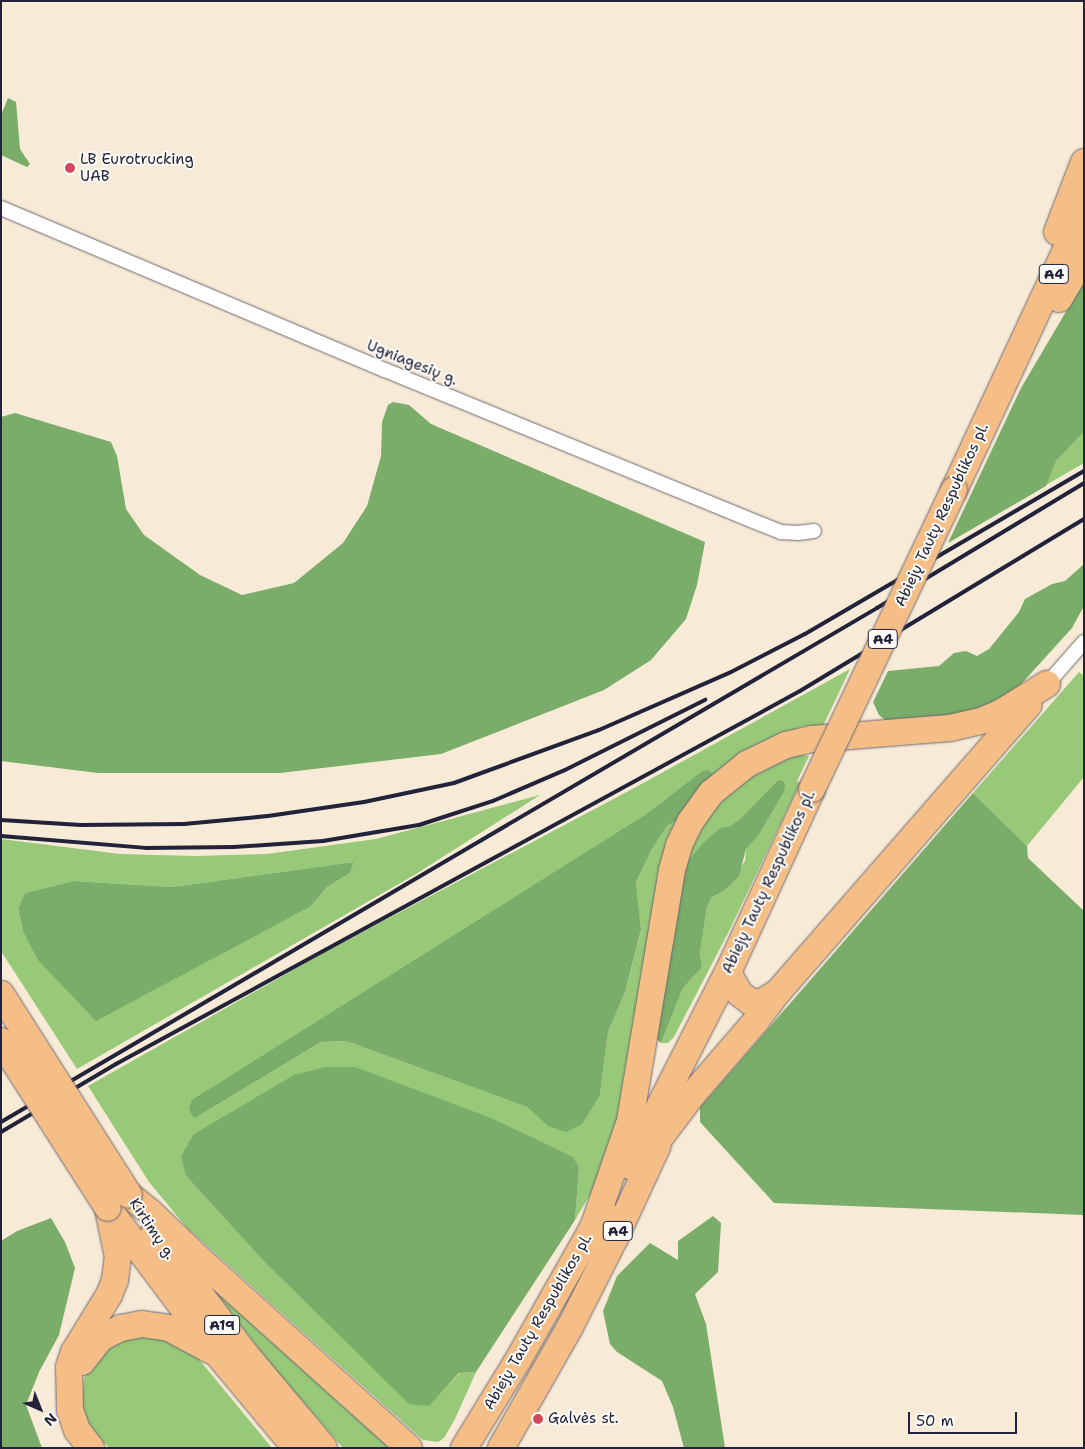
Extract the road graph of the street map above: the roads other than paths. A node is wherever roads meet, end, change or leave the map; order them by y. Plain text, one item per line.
1 (1084, 162) edge
2 (1, 208) edge
3 (1084, 211) edge
4 (1084, 257) edge
5 (1024, 338) junction
6 (1008, 374) junction
7 (814, 531) dead end
8 (1084, 642) edge
9 (1047, 684) junction
10 (950, 728) junction
11 (974, 766) junction
12 (728, 972) junction
13 (778, 992) junction
14 (1, 994) edge
15 (1, 1040) edge
16 (682, 1063) junction
17 (663, 1134) junction
18 (119, 1202) junction
19 (594, 1225) junction
20 (219, 1356) junction
21 (69, 1384) junction
22 (91, 1448) edge
23 (296, 1448) edge
24 (324, 1448) edge
25 (408, 1448) edge
26 (464, 1448) edge
27 (501, 1448) edge

1 - 5 highway
2 - 7 street, Ugniagesių g.
3 - 5 highway, Abiejų Tautų Respublikos pl. / A4
4 - 6 highway
5 - 6 highway, Abiejų Tautų Respublikos pl. / A4
6 - 12 highway, Abiejų Tautų Respublikos pl. / A4, bridge
8 - 9 street
9 - 10 highway
9 - 11 highway
10 - 11 highway
10 - 19 highway
11 - 13 highway
12 - 13 highway
12 - 16 highway, Abiejų Tautų Respublikos pl. / A4
13 - 17 highway
14 - 18 highway, Kirtimų g. / A19, bridge
15 - 18 highway, Kirtimų g. / A19, bridge
16 - 17 highway, Abiejų Tautų Respublikos pl. / A4
16 - 19 highway, Abiejų Tautų Respublikos pl. / A4
17 - 27 highway, Abiejų Tautų Respublikos pl. / A4
18 - 20 highway, Kirtimų g. / A19
18 - 21 highway
18 - 24 highway, Kirtimų g. / A19
18 - 25 highway
19 - 26 highway, Abiejų Tautų Respublikos pl. / A4
20 - 21 highway
20 - 23 highway, Kirtimų g. / A19
21 - 22 highway

